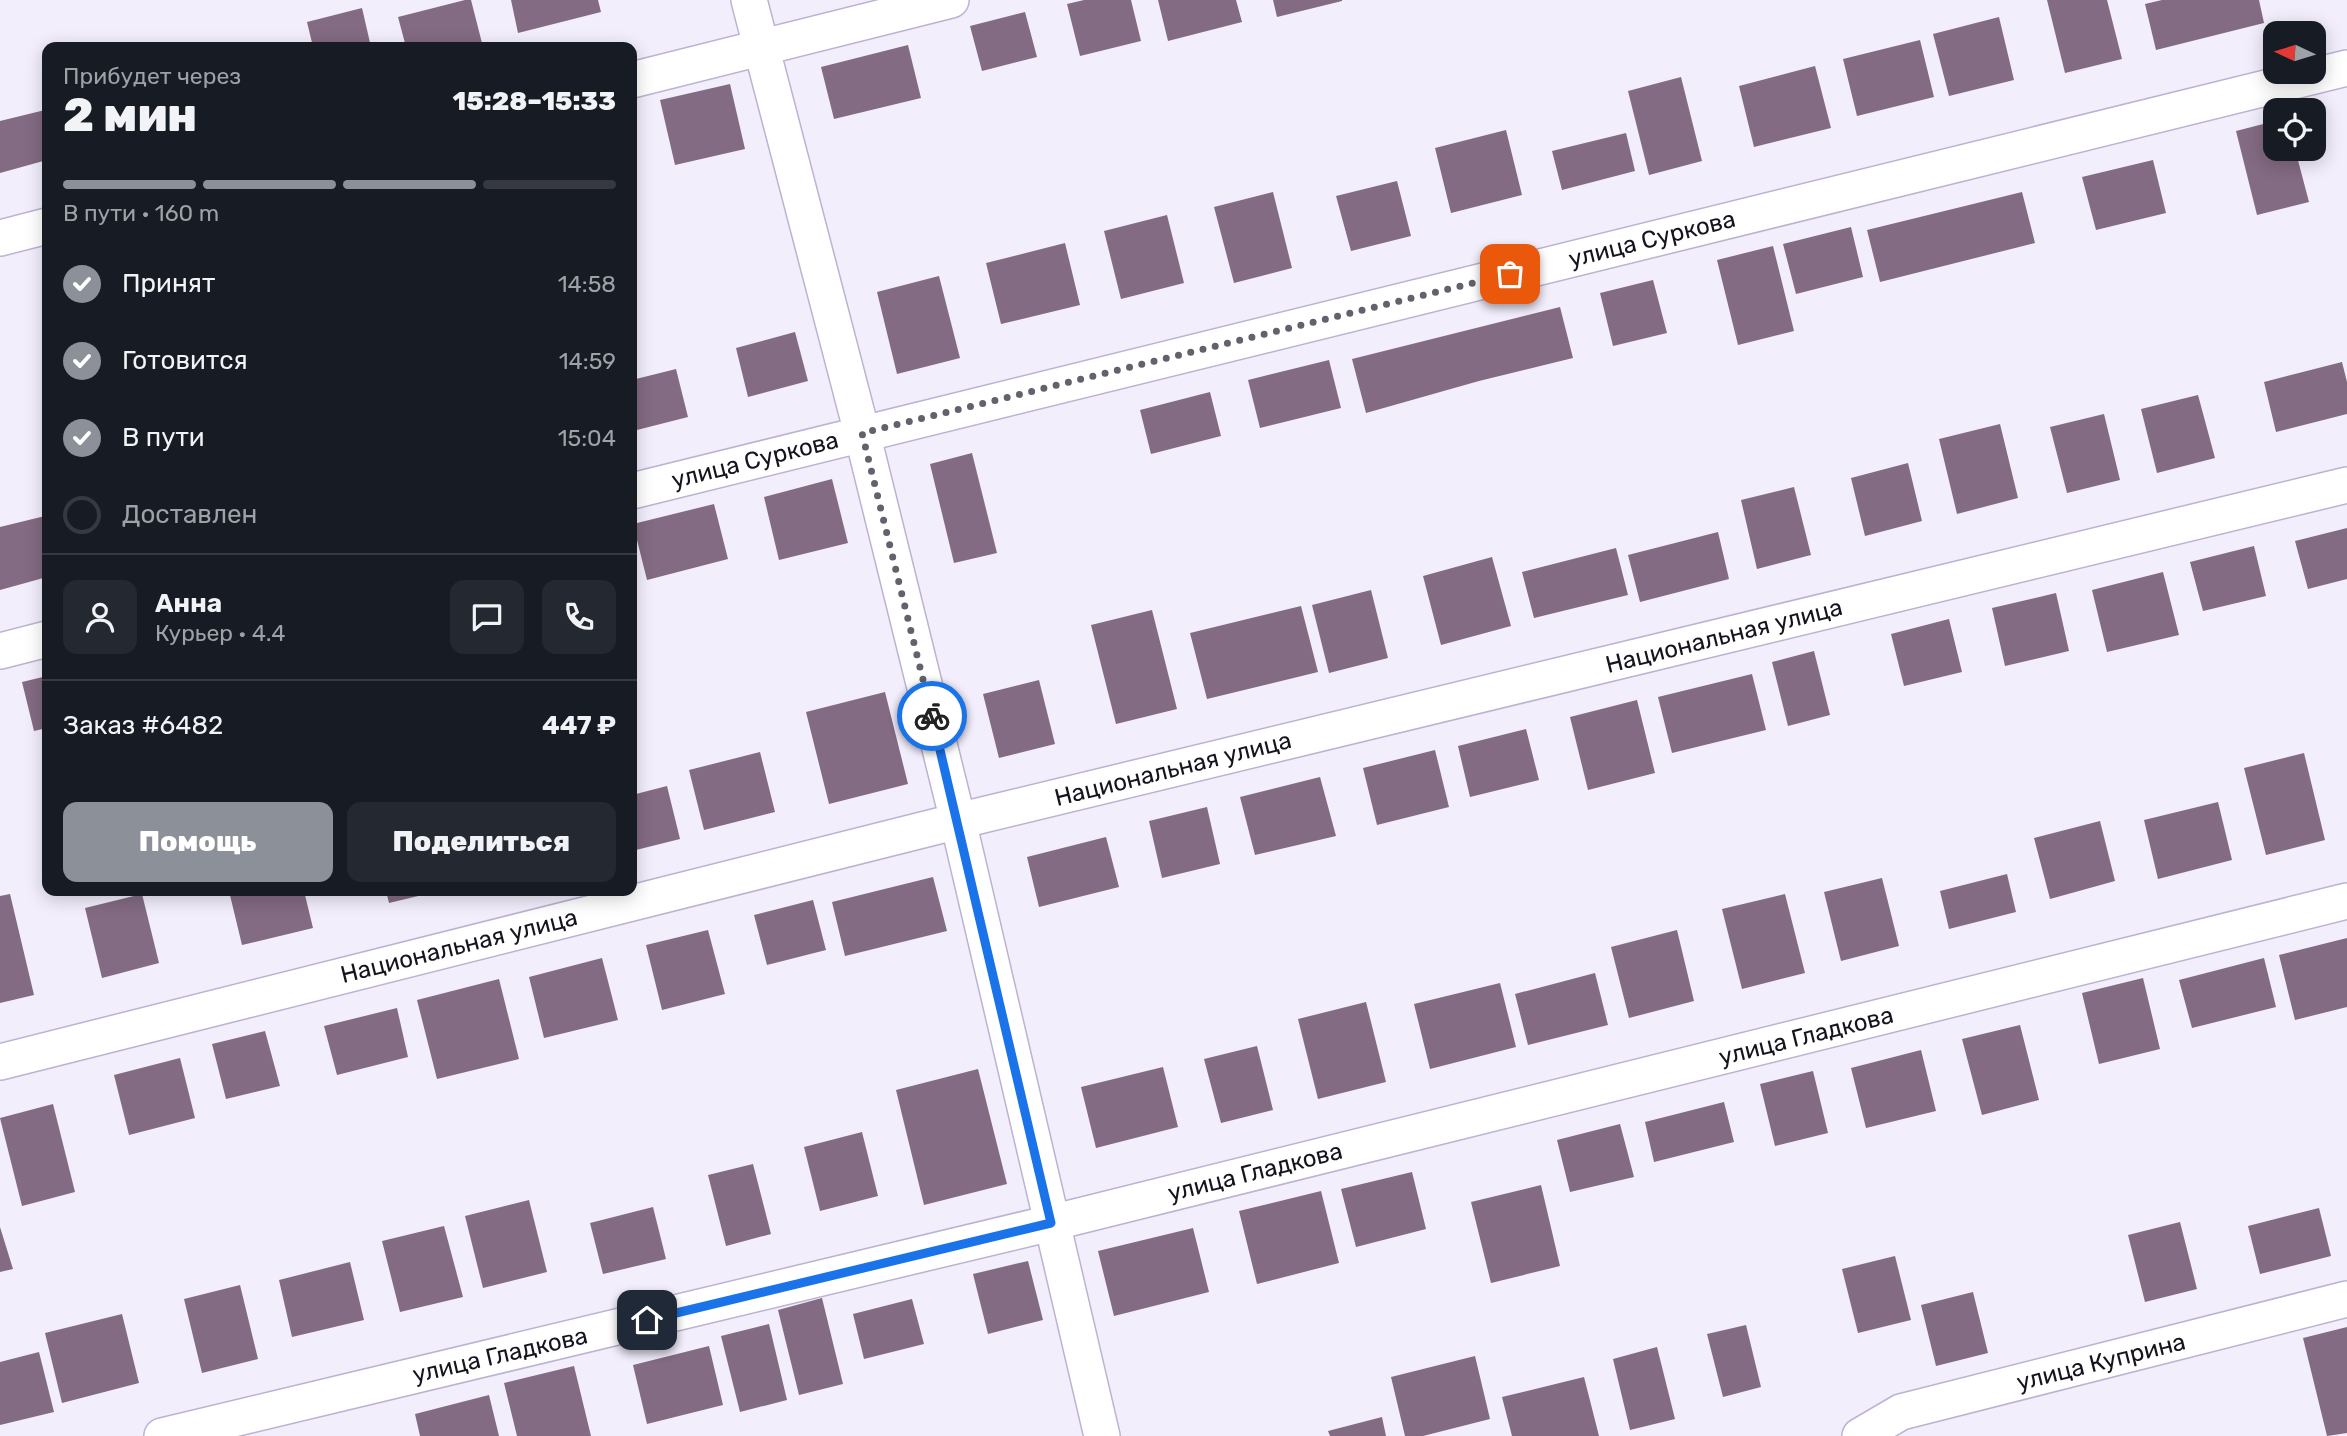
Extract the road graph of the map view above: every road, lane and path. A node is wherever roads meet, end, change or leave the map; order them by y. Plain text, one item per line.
1 (749, 0) edge
2 (951, 0) edge
3 (763, 47) junction
4 (2347, 68) edge
5 (637, 79) edge
6 (42, 227) edge
7 (0, 238) edge
8 (862, 433) junction
9 (2347, 485) edge
10 (637, 490) edge
11 (42, 640) edge
12 (0, 651) edge
13 (958, 821) junction
14 (2347, 901) edge
15 (0, 1062) edge
16 (1051, 1223) junction
17 (2347, 1299) edge
18 (162, 1436) edge
19 (1102, 1436) edge
20 (1860, 1436) edge

1 - 3 street
2 - 3 street
3 - 5 street
3 - 8 street
4 - 8 street, улица Суркова
6 - 7 street
8 - 10 street, улица Суркова
8 - 13 street
9 - 13 street, Национальная улица
11 - 12 street
13 - 15 street, Национальная улица
13 - 16 street
14 - 16 street, улица Гладкова
16 - 18 street, улица Гладкова
16 - 19 street
17 - 20 street, улица Куприна

